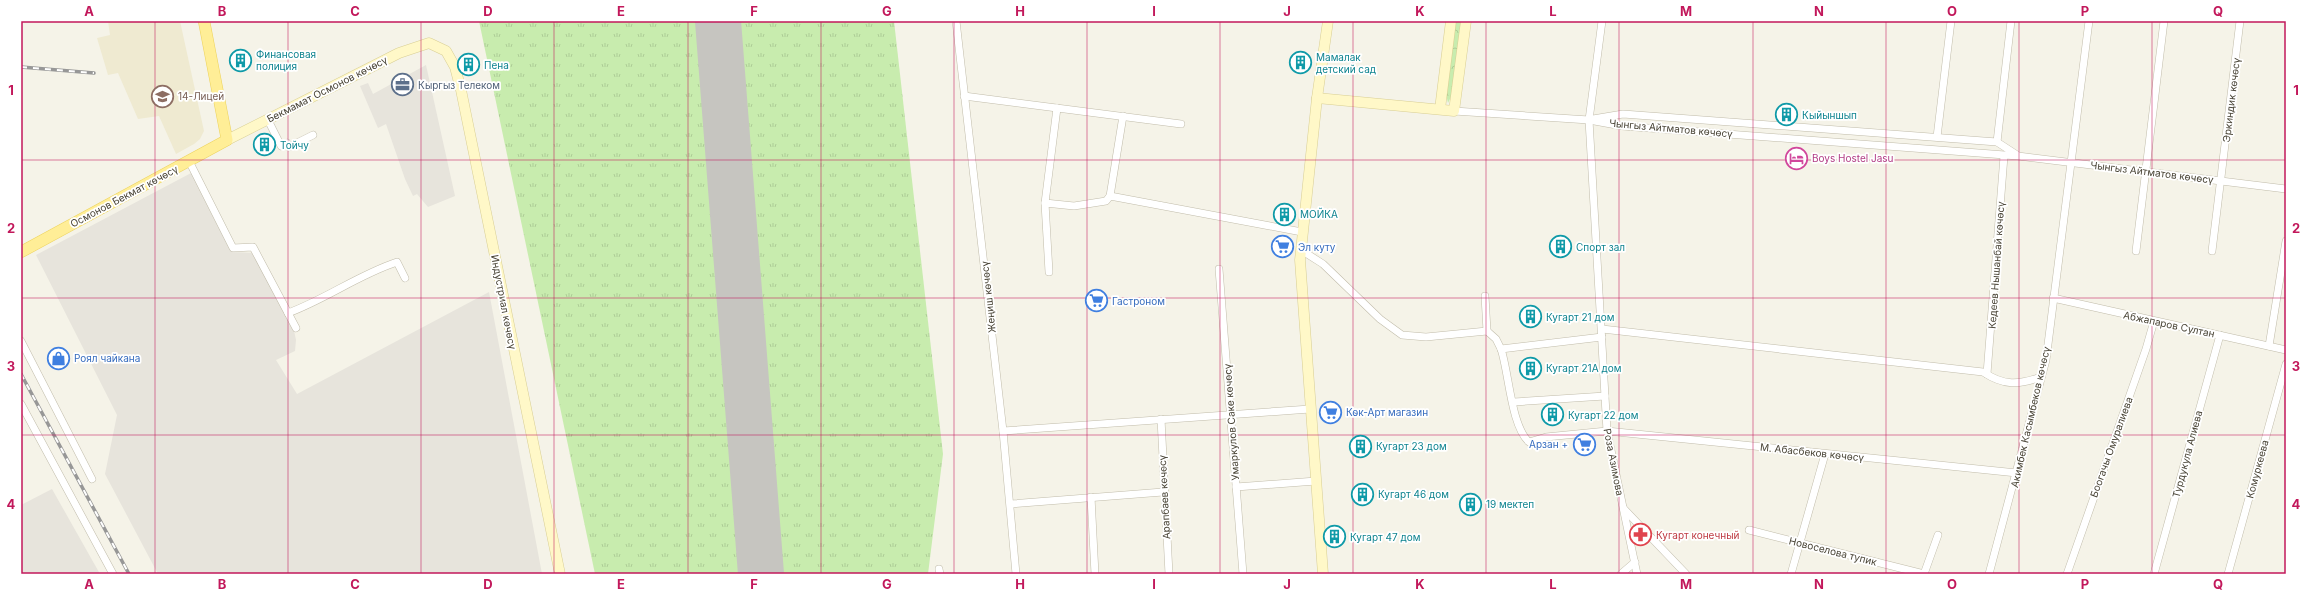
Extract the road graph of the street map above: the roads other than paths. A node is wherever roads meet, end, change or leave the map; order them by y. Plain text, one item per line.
1 (204, 21) edge
2 (956, 21) edge
3 (1328, 21) edge
4 (1451, 21) edge
5 (1466, 21) edge
6 (1602, 21) edge
7 (1951, 21) edge
8 (2011, 21) edge
9 (2089, 21) edge
10 (2164, 21) edge
11 (2240, 21) edge
12 (429, 43) joint
13 (964, 96) junction
14 (1317, 98) junction
15 (1057, 108) junction
16 (1440, 109) junction
17 (1454, 111) junction
18 (1123, 116) junction
19 (268, 120) junction
20 (1589, 120) junction
21 (1181, 124) dead end
22 (313, 135) dead end
23 (1936, 137) junction
24 (227, 140) junction
25 (1997, 142) junction
26 (2004, 156) junction
27 (2018, 156) junction
28 (189, 161) junction
29 (2070, 162) junction
30 (2146, 170) junction
31 (2221, 180) junction
32 (2286, 189) edge
33 (1110, 196) junction
34 (1046, 202) junction
35 (1302, 232) junction
36 (2286, 241) edge
37 (1301, 250) junction
38 (2136, 251) dead end
39 (2212, 251) dead end
40 (21, 252) edge
41 (1220, 269) dead end
42 (1049, 272) dead end
43 (405, 278) dead end
44 (1485, 296) dead end
45 (2053, 298) junction
46 (288, 313) junction
47 (2154, 321) junction
48 (296, 328) dead end
49 (1487, 331) junction
50 (1602, 333) junction
51 (2220, 335) junction
52 (21, 341) edge
53 (2269, 346) junction
54 (1501, 349) junction
55 (2286, 350) edge
56 (2286, 364) edge
57 (1987, 374) junction
58 (2041, 377) junction
59 (1605, 396) junction
60 (1514, 402) junction
61 (21, 404) edge
62 (1310, 409) junction
63 (1230, 414) junction
64 (1161, 419) junction
65 (1003, 431) junction
66 (1607, 431) junction
67 (1825, 454) junction
68 (2017, 473) junction
69 (92, 479) dead end
70 (1316, 481) junction
71 (1236, 487) junction
72 (1164, 492) junction
73 (1091, 497) junction
74 (1011, 504) junction
75 (1624, 509) junction
76 (1749, 530) dead end
77 (1938, 535) dead end
78 (1800, 543) junction
79 (1635, 562) junction
80 (113, 574) edge
81 (560, 574) edge
82 (1016, 574) edge
83 (1096, 574) edge
84 (1169, 574) edge
85 (1243, 574) edge
86 (1323, 574) edge
87 (1621, 574) edge
88 (1637, 574) edge
89 (1686, 574) edge
90 (1791, 574) edge
91 (1989, 574) edge
92 (2067, 574) edge
93 (2154, 574) edge
94 (2228, 574) edge

1 - 24 main road
2 - 13 street, Жеңиш көчөсү
3 - 14 main road
4 - 16 main road
5 - 17 main road
6 - 20 street, Роза Азимова
7 - 23 street
8 - 25 street
9 - 29 street, Акимбек Касымбеков көчөсү
10 - 30 street
11 - 31 street, Эркиндик көчөсү
12 - 19 main road, Бекмамат Осмонов көчөсү
12 - 81 main road, Индустриал көчөсү
13 - 15 street
13 - 65 street, Жеңиш көчөсү
14 - 16 main road
14 - 35 main road
15 - 18 street
15 - 34 street
16 - 17 main road
17 - 20 street
18 - 21 street
18 - 33 street
19 - 22 street
19 - 24 main road, Бекмамат Осмонов көчөсү
20 - 23 street, Чынгыз Айтматов көчөсү
20 - 26 street, Чынгыз Айтматов көчөсү
20 - 50 street, Роза Азимова
23 - 25 street, Чынгыз Айтматов көчөсү
24 - 28 main road, Осмонов Бекмат көчөсү
25 - 27 street, Чынгыз Айтматов көчөсү
26 - 27 street, Чынгыз Айтматов көчөсү
26 - 57 street, Кедеев Нышанбай көчөсү
27 - 29 street, Чынгыз Айтматов көчөсү
28 - 40 main road, Осмонов Бекмат көчөсү
28 - 46 street
29 - 30 street, Чынгыз Айтматов көчөсү
29 - 45 street, Акимбек Касымбеков көчөсү
30 - 31 street, Чынгыз Айтматов көчөсү
30 - 38 street
31 - 32 street, Чынгыз Айтматов көчөсү
31 - 39 street, Эркиндик көчөсү
33 - 34 street
33 - 35 street
34 - 42 street
35 - 37 main road
36 - 53 street
37 - 49 street
37 - 62 main road
41 - 63 street, Умаркулов Саке көчөсү
43 - 46 street
44 - 49 street
45 - 47 street, Абжапаров Султан
45 - 58 street, Акимбек Касымбеков көчөсү
46 - 48 street
47 - 51 street, Абжапаров Султан
47 - 92 street, Боогачы Омуралиева
49 - 54 street
50 - 54 street
50 - 57 street
50 - 59 street, Роза Азимова
51 - 53 street, Абжапаров Султан
51 - 93 street, Турдукула Алиева
52 - 69 street
53 - 55 street, Абжапаров Султан
54 - 60 street
56 - 94 street, Комуркеева
57 - 58 street
58 - 68 street, Акимбек Касымбеков көчөсү
59 - 60 street
59 - 66 street, Роза Азимова
60 - 66 street, М. Абасбеков көчөсү
61 - 80 street
62 - 63 street
62 - 70 main road
63 - 64 street
63 - 71 street, Умаркулов Саке көчөсү
64 - 65 street
64 - 72 street, Арапбаев көчөсү
65 - 74 street, Жеңиш көчөсү
66 - 67 street, М. Абасбеков көчөсү
66 - 75 street, Роза Азимова
67 - 68 street, М. Абасбеков көчөсү
67 - 78 street
68 - 91 street, Акимбек Касымбеков көчөсү
70 - 71 street
70 - 86 main road
71 - 85 street, Умаркулов Саке көчөсү
72 - 73 street
72 - 84 street, Арапбаев көчөсү
73 - 74 street
73 - 83 street
74 - 82 street, Жеңиш көчөсү
75 - 79 street, Роза Азимова
75 - 89 street
76 - 78 street, Новоселова тупик
77 - 78 street, Новоселова тупик
78 - 90 street
79 - 87 street
79 - 88 street, Роза Азимова

